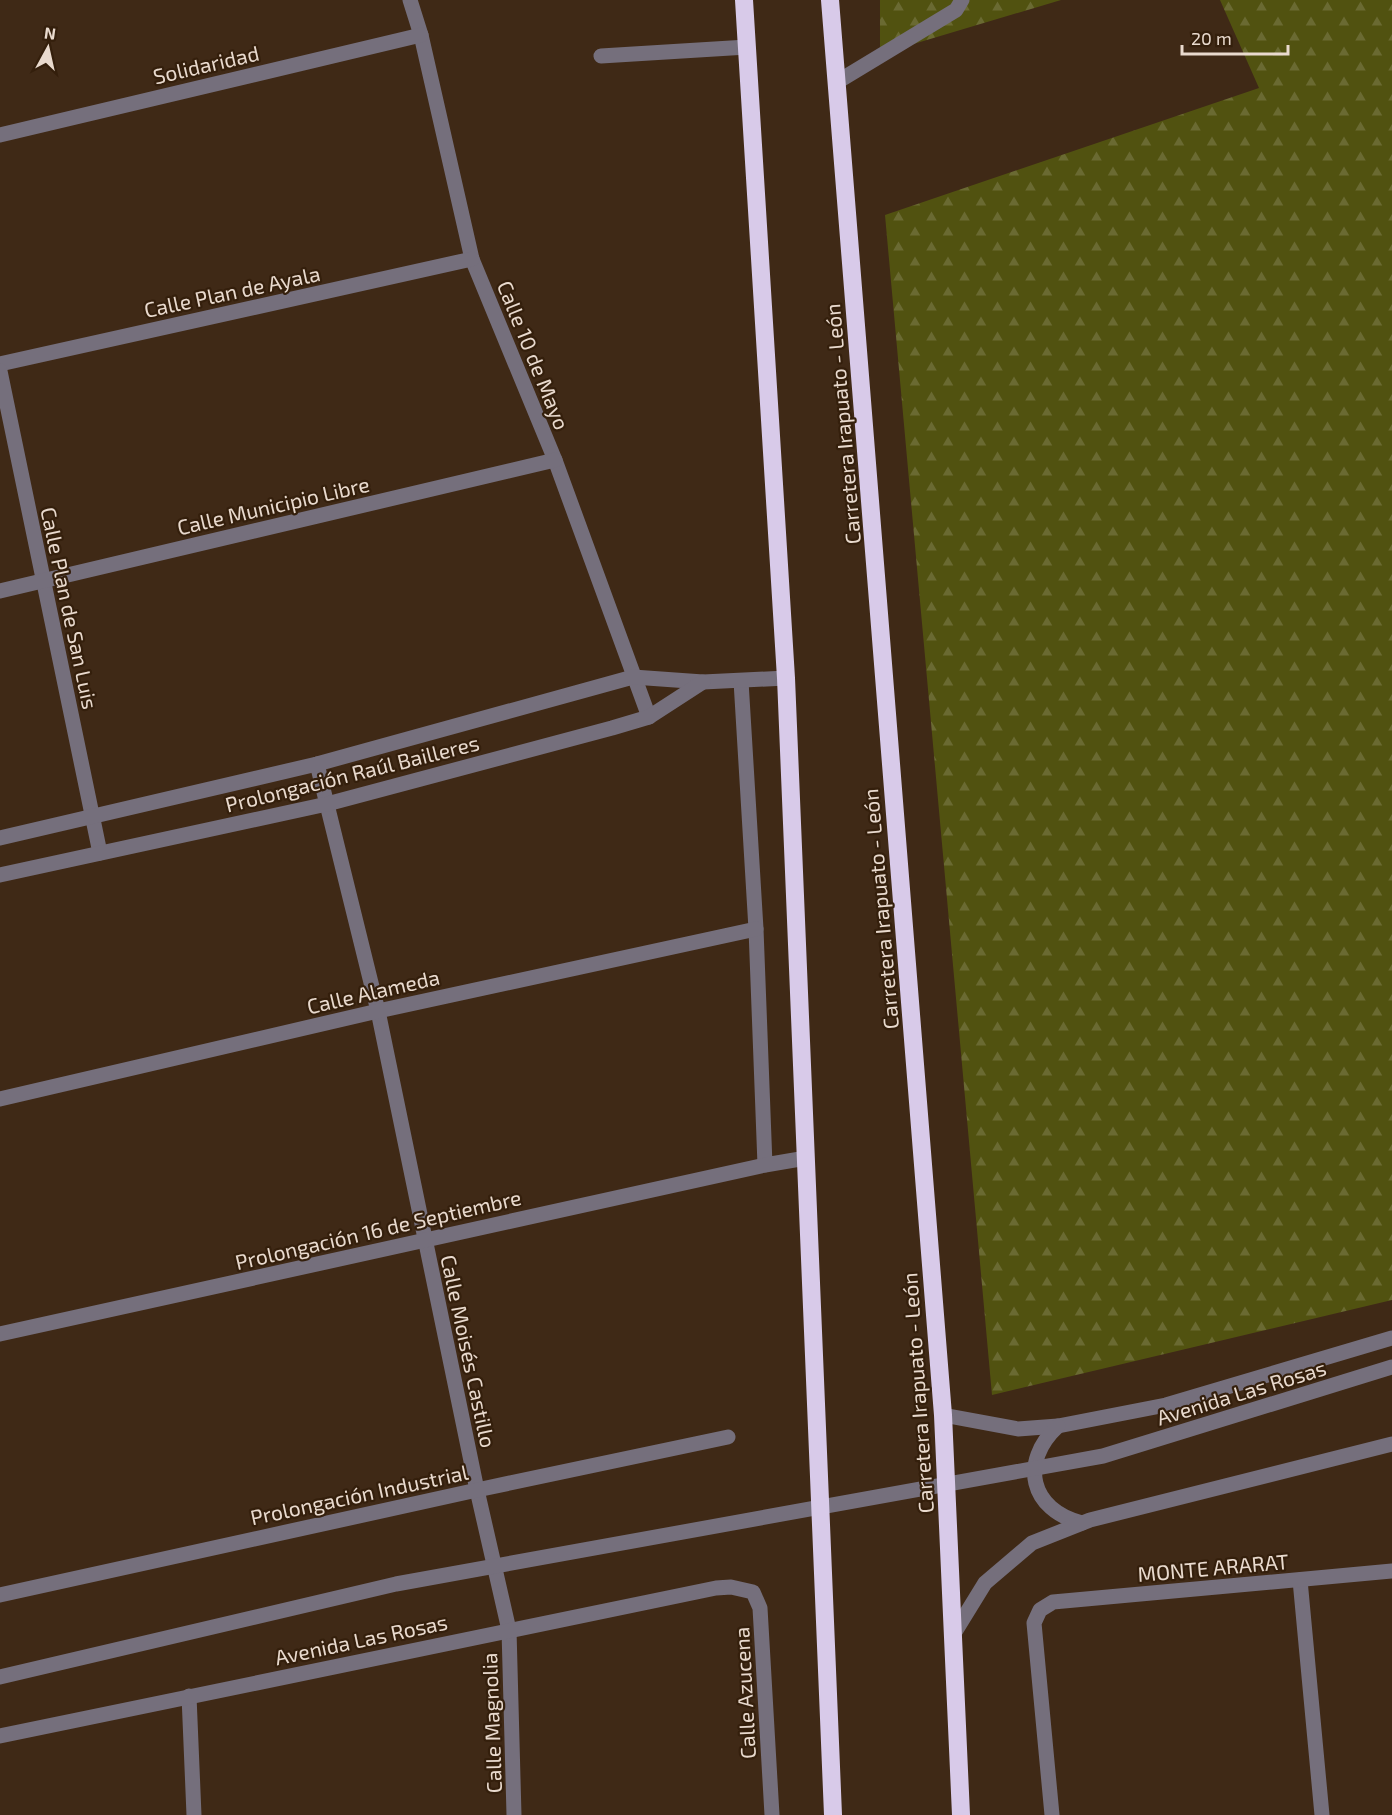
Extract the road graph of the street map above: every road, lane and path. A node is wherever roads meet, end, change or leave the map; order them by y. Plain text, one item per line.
1 (410, 0) edge
2 (744, 0) edge
3 (830, 0) edge
4 (962, 0) edge
5 (422, 35) junction
6 (747, 47) junction
7 (601, 56) dead end
8 (837, 82) junction
9 (0, 135) edge
10 (472, 259) junction
11 (0, 364) edge
12 (0, 371) edge
13 (555, 460) junction
14 (43, 581) junction
15 (0, 591) edge
16 (633, 677) junction
17 (786, 678) junction
18 (741, 681) junction
19 (703, 682) junction
20 (649, 717) junction
21 (317, 764) junction
22 (327, 804) junction
23 (93, 818) junction
24 (0, 838) edge
25 (100, 853) junction
26 (0, 875) edge
27 (756, 929) junction
28 (378, 1011) junction
29 (0, 1099) edge
30 (806, 1158) junction
31 (765, 1165) junction
32 (425, 1240) junction
33 (0, 1335) edge
34 (1392, 1338) edge
35 (1392, 1367) edge
36 (944, 1415) junction
37 (1058, 1426) junction
38 (728, 1437) dead end
39 (1392, 1444) edge
40 (477, 1490) junction
41 (1082, 1523) junction
42 (1392, 1571) edge
43 (1300, 1580) junction
44 (731, 1587) joint
45 (0, 1595) edge
46 (509, 1630) junction
47 (953, 1635) junction
48 (0, 1677) edge
49 (189, 1696) junction
50 (0, 1736) edge
51 (194, 1815) edge
52 (514, 1815) edge
53 (772, 1815) edge
54 (832, 1815) edge
55 (961, 1815) edge
56 (1052, 1815) edge
57 (1322, 1815) edge

1 - 5 street, Calle 10 de Mayo
2 - 6 highway
3 - 8 highway, Carretera Irapuato - León
4 - 8 street
5 - 9 street, Solidaridad
5 - 10 street, Calle 10 de Mayo
6 - 7 street
6 - 17 highway
8 - 36 highway, Carretera Irapuato - León
10 - 11 street, Calle Plan de Ayala
10 - 13 street, Calle 10 de Mayo
12 - 14 street, Calle Plan de San Luis
13 - 14 street, Calle Municipio Libre
13 - 16 street, Calle 10 de Mayo
14 - 15 street, Calle Municipio Libre
14 - 23 street, Calle Plan de San Luis
16 - 19 street, Prolongación Raúl Bailleres
16 - 20 street, Calle 10 de Mayo
16 - 21 street, Prolongación Raúl Bailleres
17 - 18 street, Prolongación Raúl Bailleres
17 - 30 highway
18 - 19 street, Prolongación Raúl Bailleres
18 - 27 street
19 - 20 street, Prolongación Raúl Bailleres
20 - 22 street, Prolongación Raúl Bailleres
21 - 22 street, Calle Moisés Castillo
21 - 23 street, Prolongación Raúl Bailleres
22 - 25 street, Prolongación Raúl Bailleres
22 - 28 street, Calle Moisés Castillo
23 - 24 street, Prolongación Raúl Bailleres
23 - 25 street, Calle Plan de San Luis
25 - 26 street, Prolongación Raúl Bailleres
27 - 28 street, Calle Alameda
27 - 31 street
28 - 29 street, Calle Alameda
28 - 32 street, Calle Moisés Castillo
30 - 31 street, Prolongación 16 de Septiembre
30 - 54 highway
31 - 32 street, Prolongación 16 de Septiembre
32 - 33 street, Prolongación 16 de Septiembre
32 - 40 street, Calle Moisés Castillo
34 - 37 street
35 - 48 street, Avenida Las Rosas
36 - 37 street
36 - 47 highway, Carretera Irapuato - León
37 - 41 street
38 - 40 street, Prolongación Industrial
39 - 41 street
40 - 45 street, Prolongación Industrial
40 - 46 street, Calle Moisés Castillo
41 - 47 street
42 - 43 street, MONTE ARARAT
43 - 56 street, MONTE ARARAT
43 - 57 street
44 - 46 street, Avenida Las Rosas
44 - 53 street, Calle Azucena
46 - 49 street, Avenida Las Rosas
46 - 52 street, Calle Magnolia
47 - 55 highway, Carretera Irapuato - León
49 - 50 street, Avenida Las Rosas
49 - 51 street

